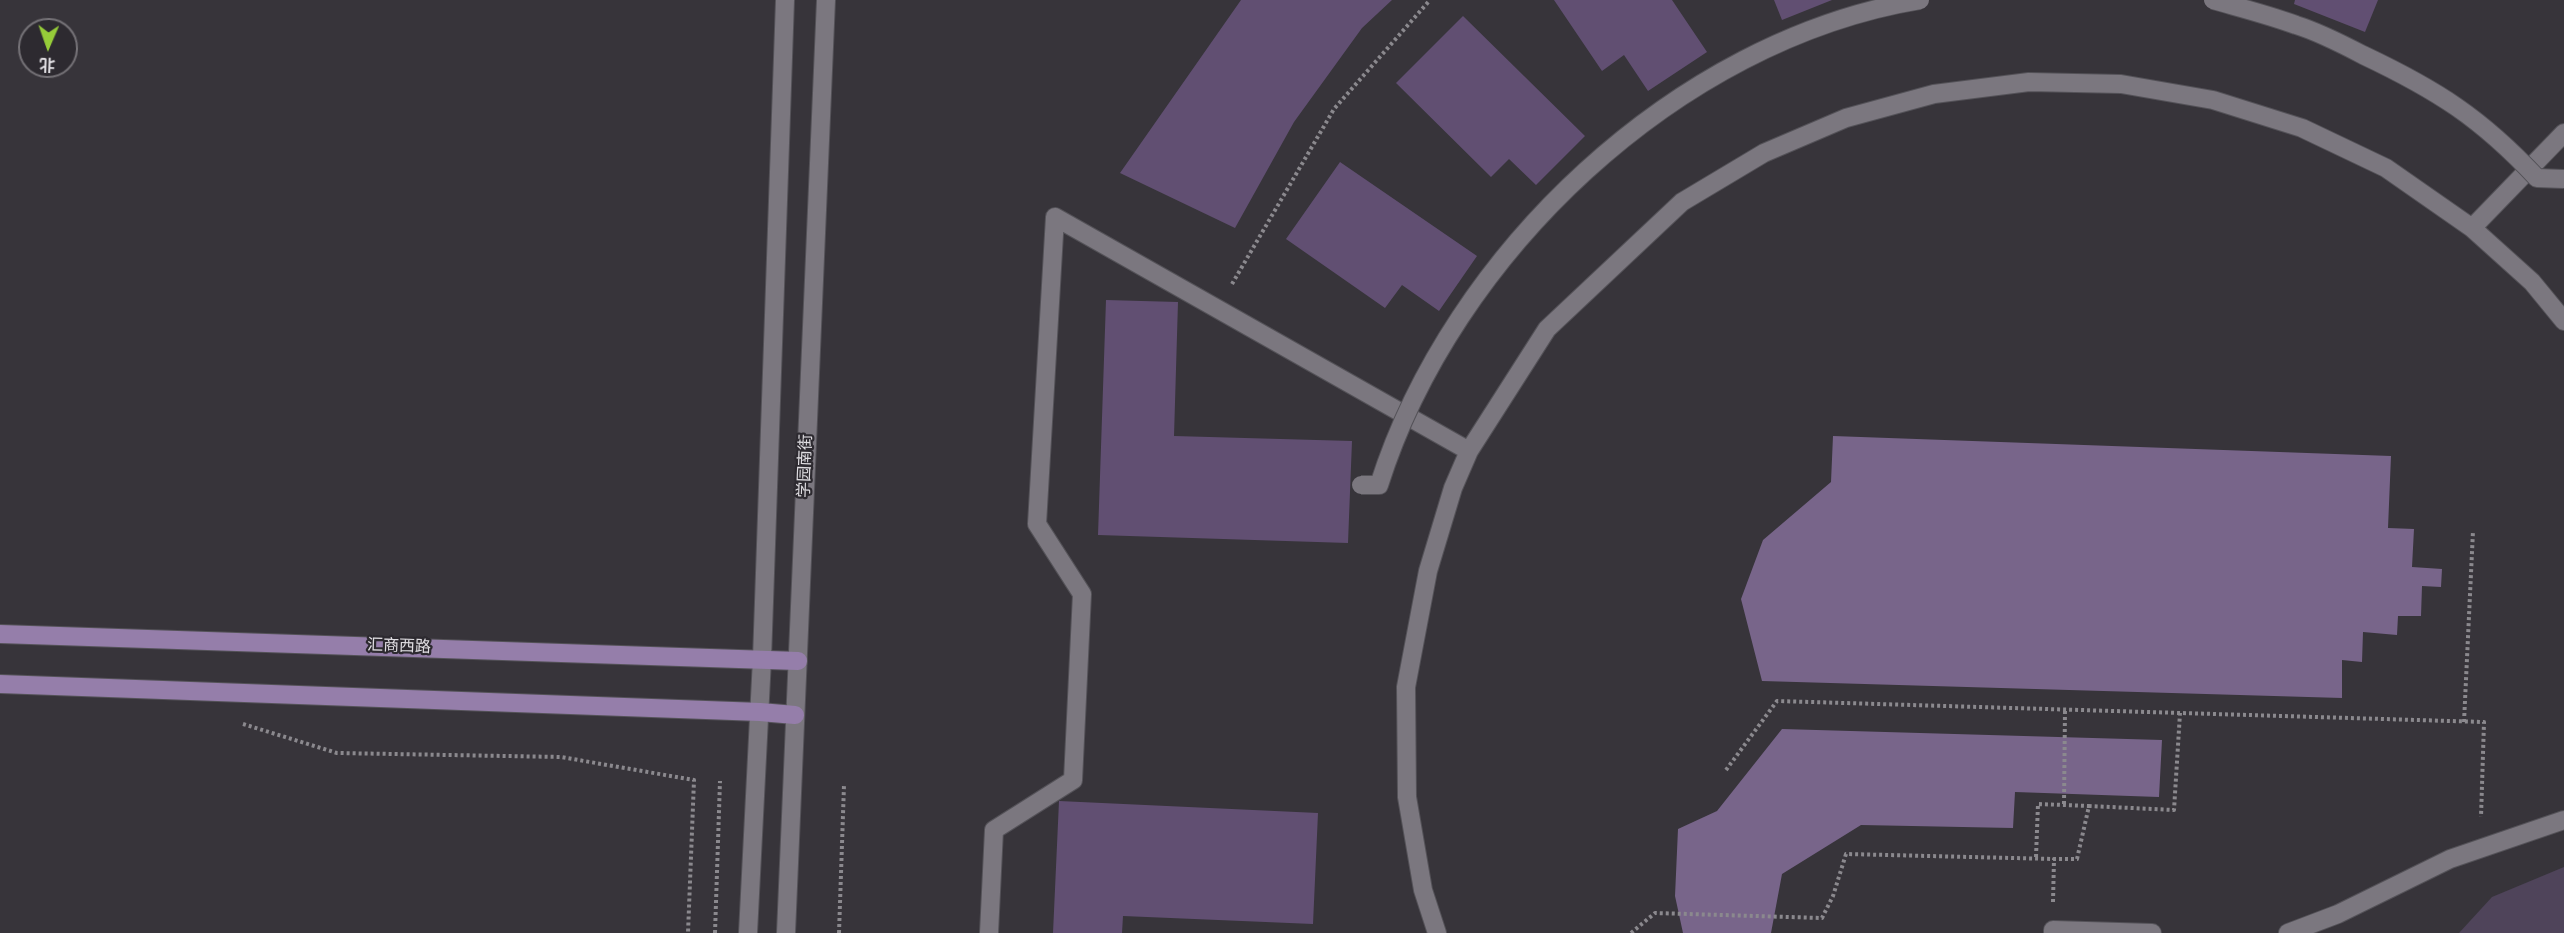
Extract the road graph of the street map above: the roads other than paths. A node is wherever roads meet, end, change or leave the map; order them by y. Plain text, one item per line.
1 (785, 0) edge
2 (826, 0) edge
3 (1920, 0) edge
4 (2213, 0) edge
5 (2564, 133) edge
6 (2564, 178) edge
7 (2472, 228) junction
8 (2564, 321) edge
9 (1469, 451) junction
10 (1361, 485) dead end
11 (0, 634) edge
12 (762, 659) junction
13 (798, 661) junction
14 (0, 684) edge
15 (760, 712) junction
16 (795, 715) junction
17 (2564, 820) edge
18 (2053, 931) edge
19 (748, 933) edge
20 (786, 933) edge
21 (989, 933) edge
22 (1437, 933) edge
23 (2152, 933) edge
24 (2288, 933) edge

1 - 12 street
2 - 13 street, 学园南街
3 - 10 street, bridge
4 - 6 street, bridge
5 - 7 street
7 - 8 street
7 - 9 street
9 - 21 street
9 - 22 street
11 - 12 main road, 汇商西路
12 - 13 main road, 汇商西路
12 - 15 street
13 - 16 street, 学园南街
14 - 15 main road
15 - 16 main road
15 - 19 street
16 - 20 street, 学园南街
17 - 24 street
18 - 23 street

